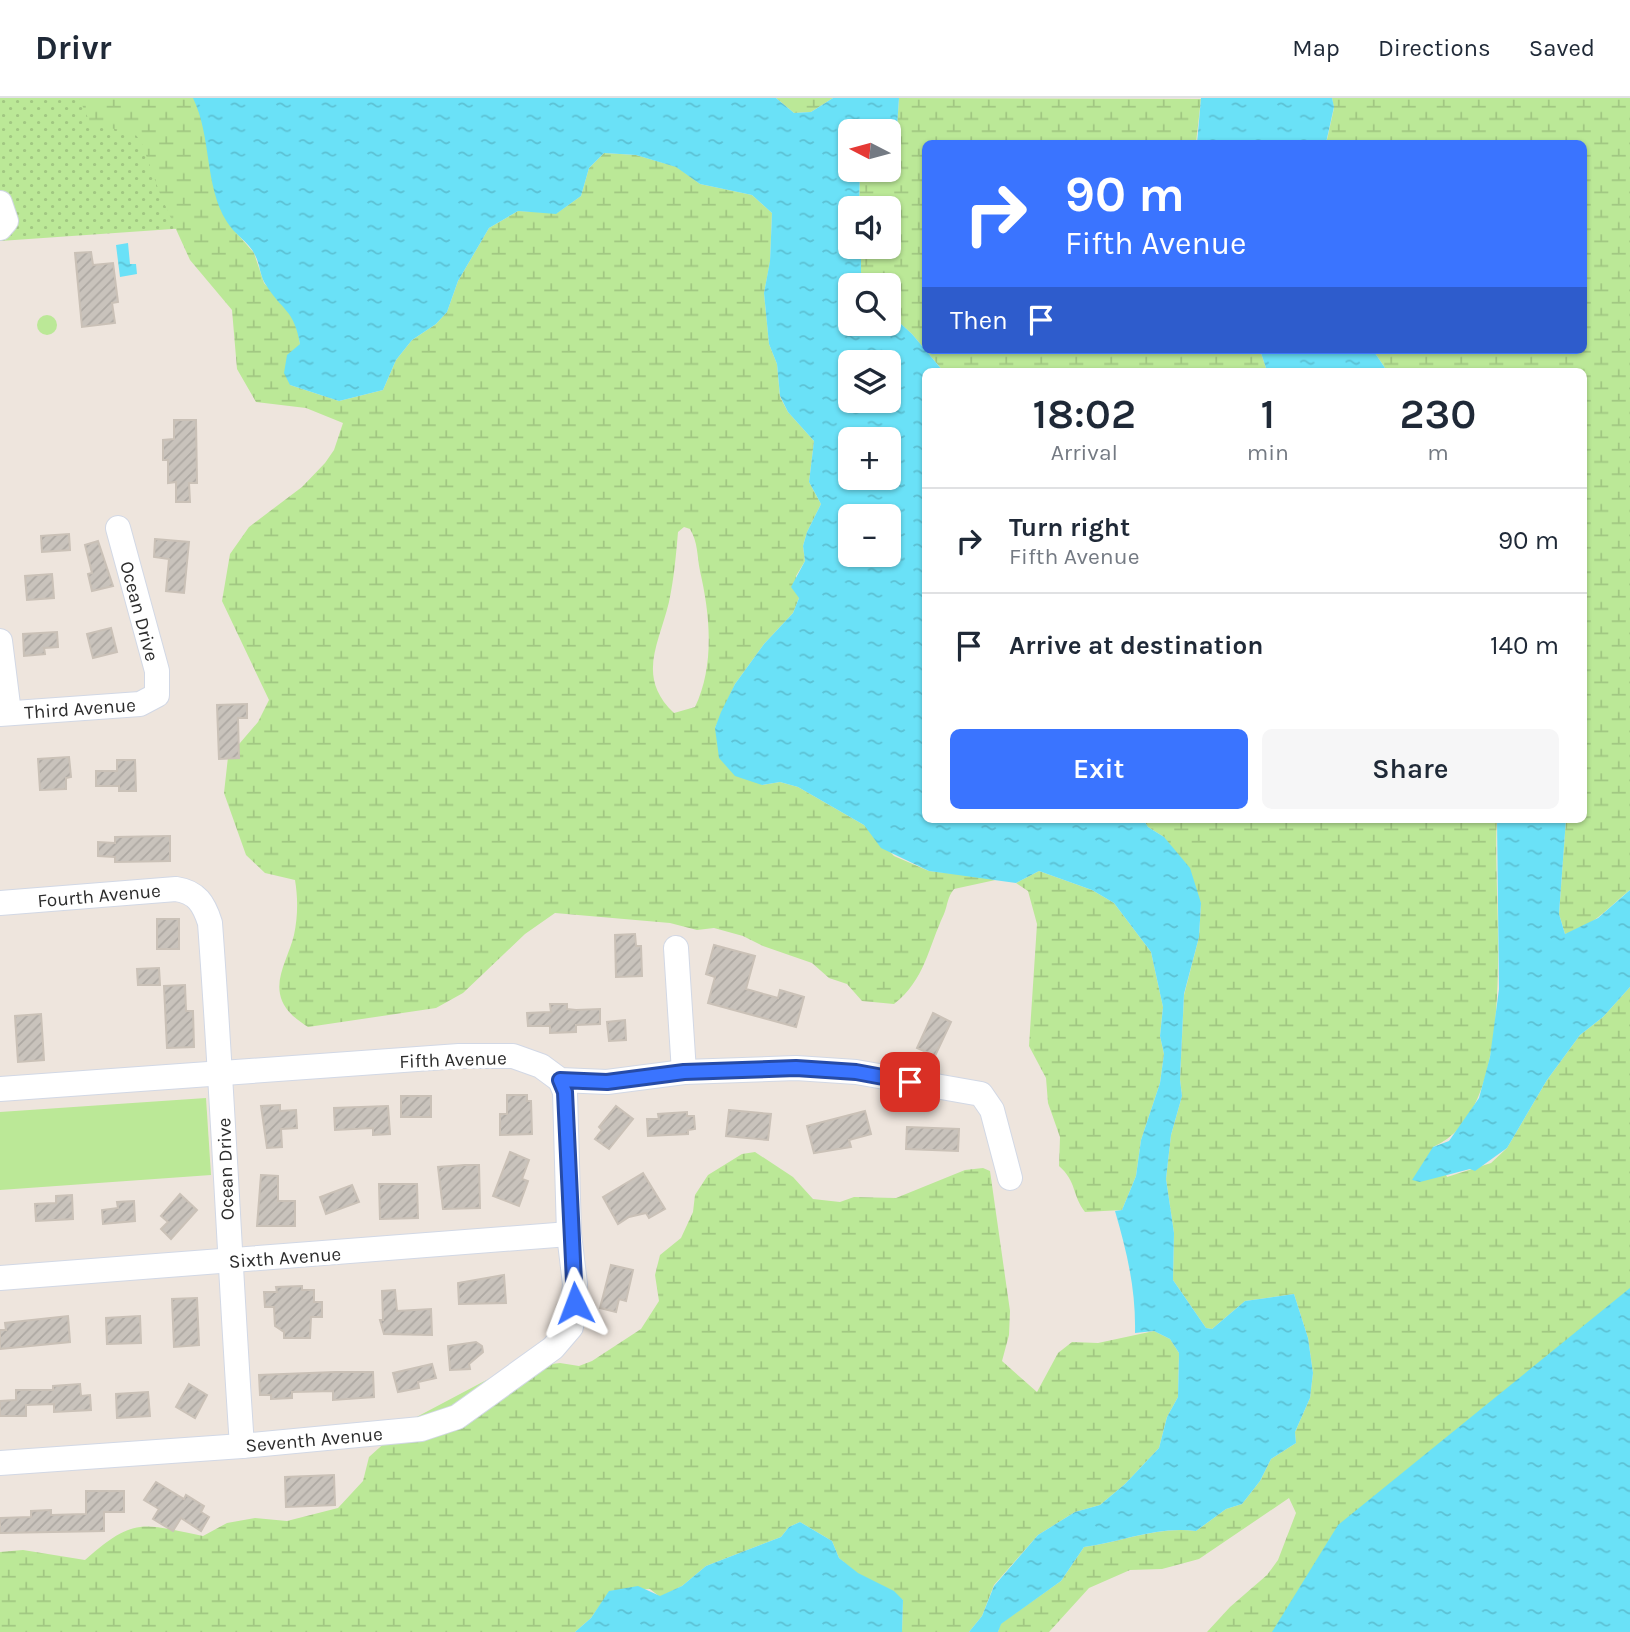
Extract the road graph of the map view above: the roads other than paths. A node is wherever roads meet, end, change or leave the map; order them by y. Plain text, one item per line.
1 (0, 203) edge
2 (0, 228) edge
3 (118, 527) dead end
4 (0, 641) edge
5 (157, 695) joint
6 (5, 713) edge
7 (195, 896) joint
8 (0, 903) edge
9 (676, 948) dead end
10 (684, 1072) junction
11 (220, 1074) junction
12 (560, 1080) junction
13 (0, 1089) edge
14 (1010, 1178) dead end
15 (569, 1234) junction
16 (229, 1261) junction
17 (0, 1278) edge
18 (242, 1446) junction
19 (0, 1463) edge

1 - 2 street
3 - 5 street, Ocean Drive
4 - 6 street
5 - 6 street, Third Avenue
7 - 8 street, Fourth Avenue
7 - 11 street, Ocean Drive
9 - 10 street
10 - 12 street
10 - 14 street
11 - 12 street, Fifth Avenue
11 - 13 street, Fifth Avenue
11 - 16 street, Ocean Drive
12 - 15 street
15 - 16 street, Sixth Avenue
15 - 18 street, Seventh Avenue
16 - 17 street, Sixth Avenue
16 - 18 street, Ocean Drive
18 - 19 street, Seventh Avenue

